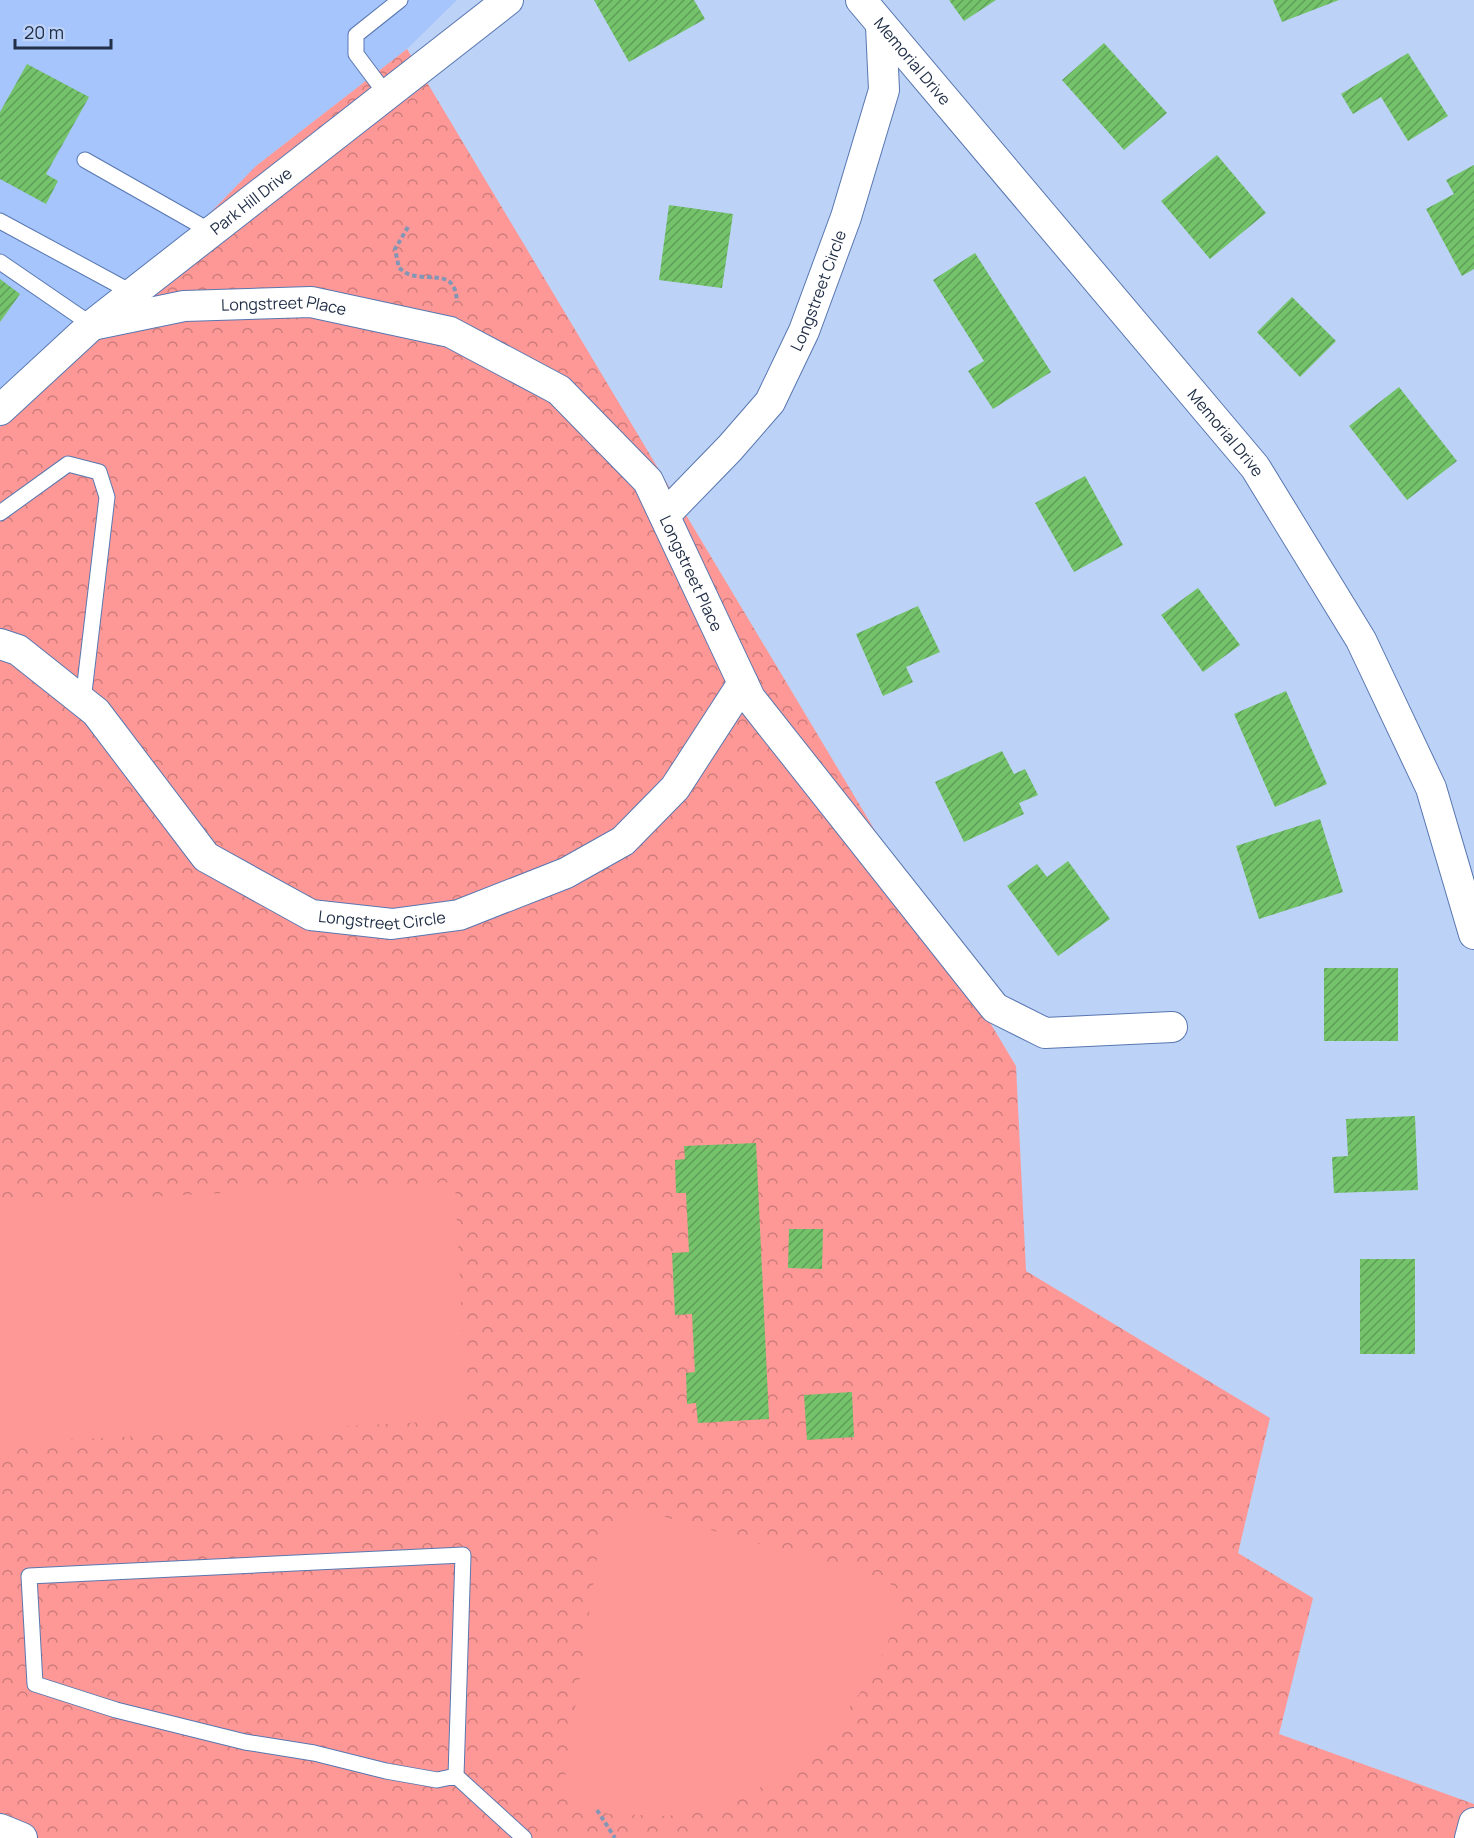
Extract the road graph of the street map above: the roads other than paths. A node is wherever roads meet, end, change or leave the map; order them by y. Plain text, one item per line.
1 (400, 0) edge
2 (508, 0) edge
3 (861, 0) edge
4 (881, 26) junction
5 (386, 94) junction
6 (85, 160) dead end
7 (0, 221) edge
8 (212, 232) junction
9 (0, 262) edge
10 (133, 293) junction
11 (92, 325) junction
12 (4, 401) edge
13 (0, 513) edge
14 (665, 515) junction
15 (0, 644) edge
16 (743, 683) junction
17 (83, 701) junction
18 (1474, 934) edge
19 (1172, 1027) dead end
20 (456, 1776) junction
21 (1474, 1823) edge
22 (0, 1829) edge
23 (22, 1838) edge
24 (524, 1838) edge
25 (1470, 1838) edge

1 - 5 lane
2 - 5 street, Park Hill Drive
3 - 4 street, Memorial Drive
4 - 14 street, Longstreet Circle
4 - 18 street, Memorial Drive
5 - 8 street, Park Hill Drive
6 - 8 lane
7 - 10 lane
8 - 10 street, Park Hill Drive
9 - 11 lane
10 - 11 street, Park Hill Drive
11 - 12 street, Park Hill Drive
11 - 14 street, Longstreet Place
13 - 17 lane
14 - 16 street, Longstreet Place
15 - 17 street, Longstreet Circle
16 - 17 street, Longstreet Circle
16 - 19 street, Longstreet Place
20 - 20 lane
20 - 24 lane
21 - 25 street
22 - 23 street

